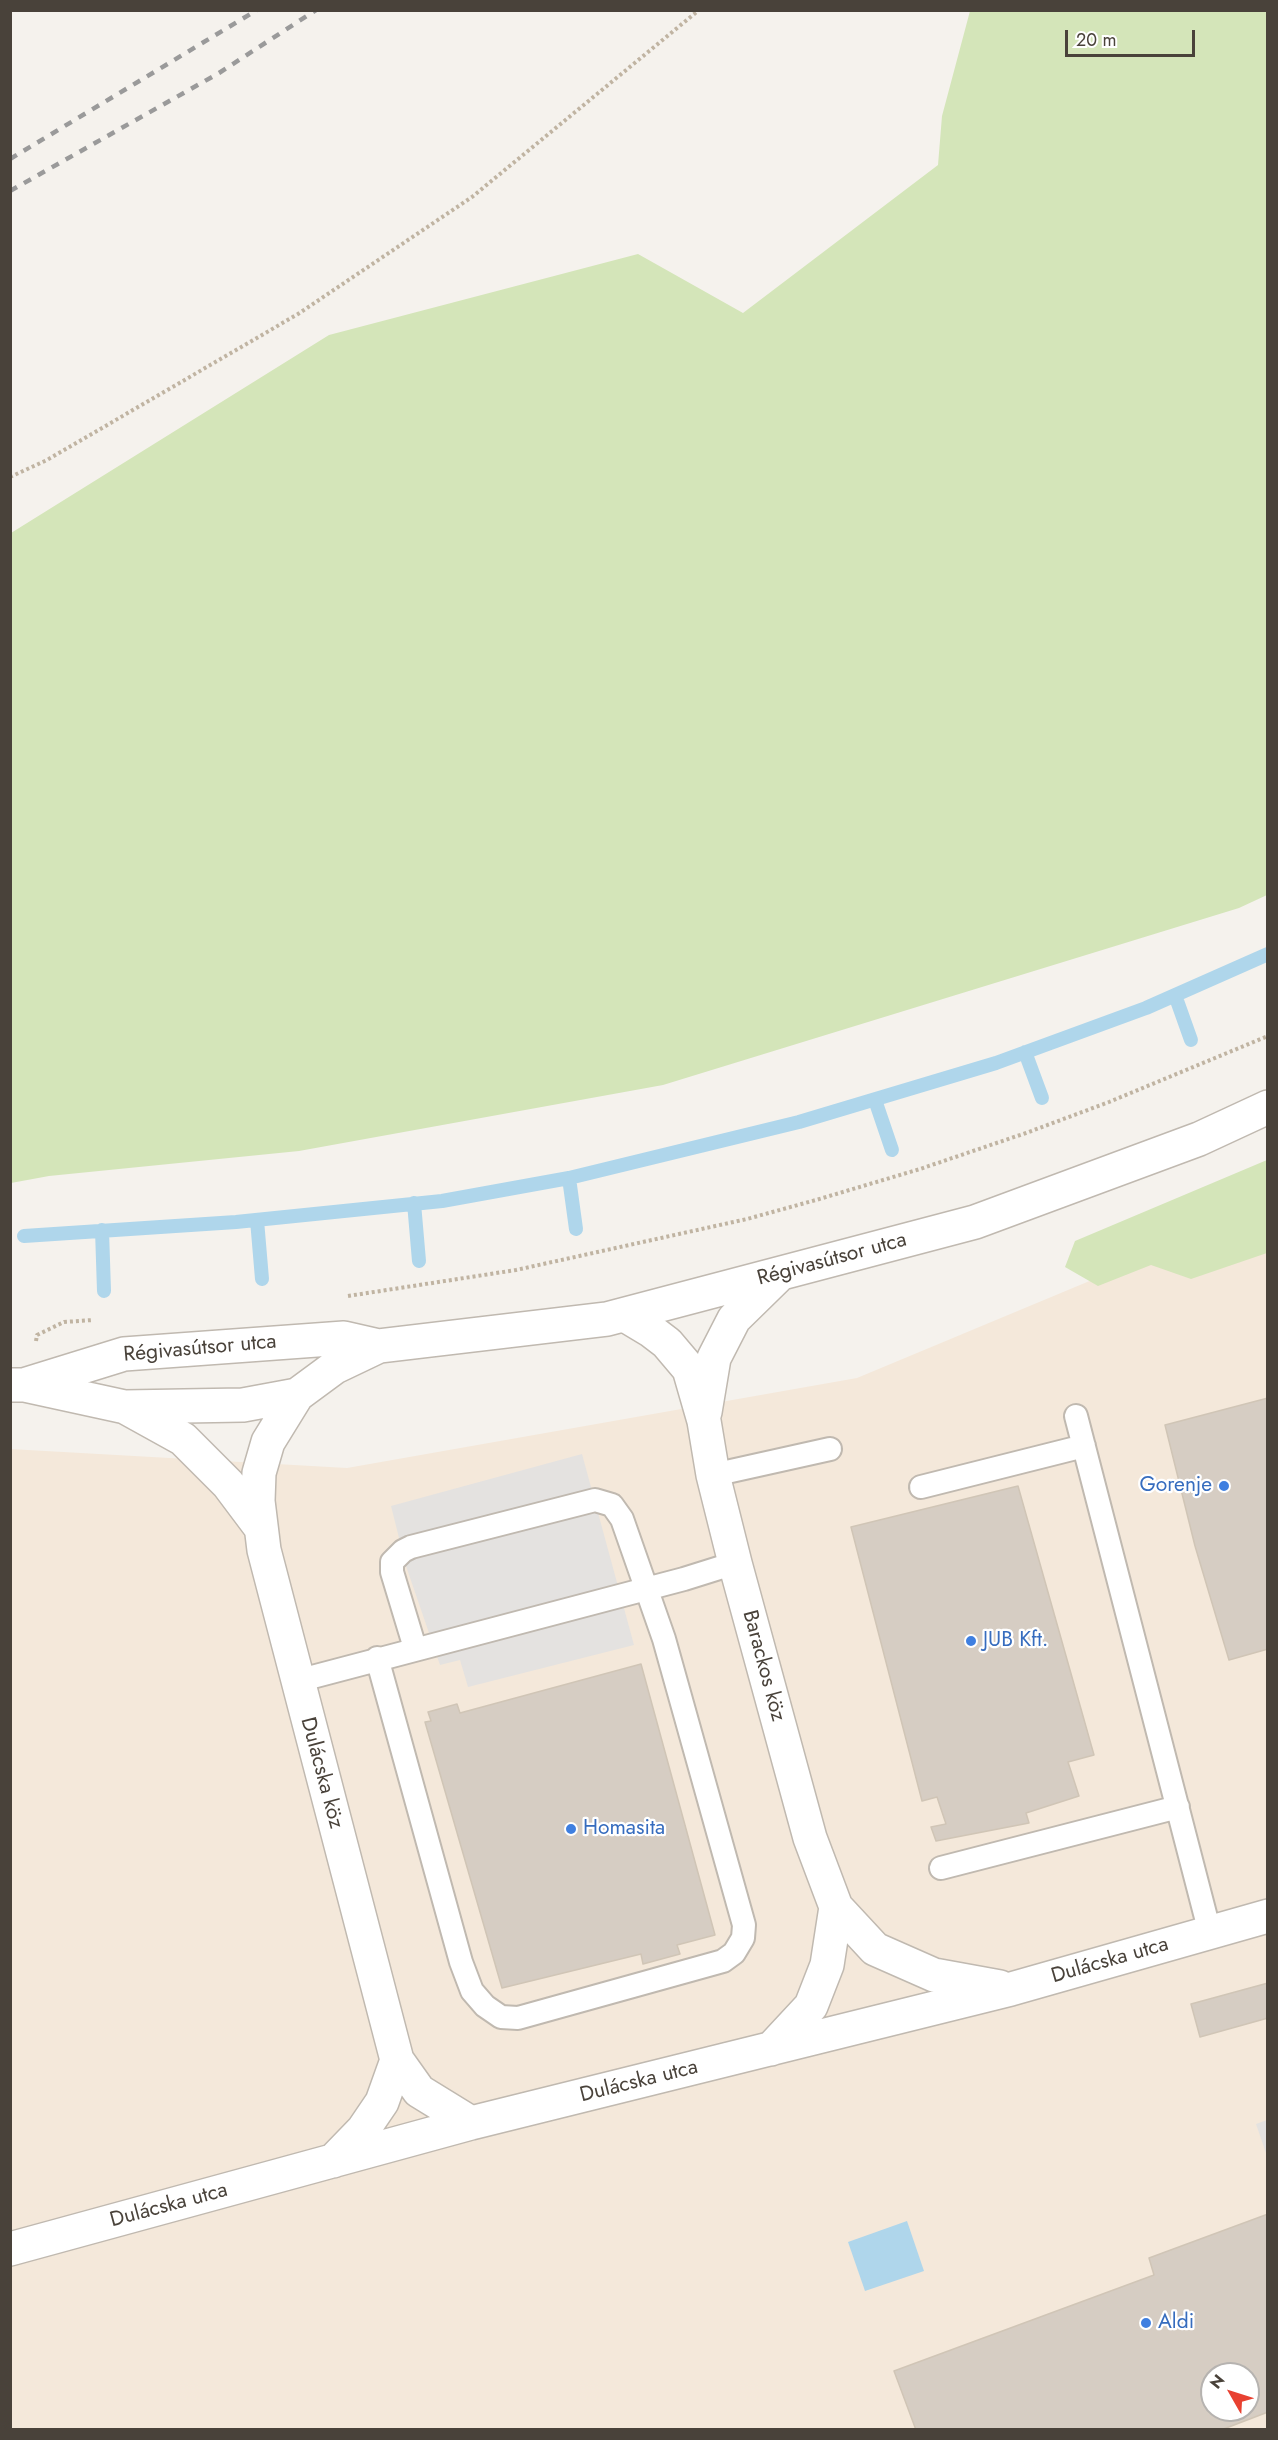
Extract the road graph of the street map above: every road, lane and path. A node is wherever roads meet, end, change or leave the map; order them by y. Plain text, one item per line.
1 (699, 10) edge
2 (10, 477) edge
3 (1268, 1036) edge
4 (1268, 1107) edge
5 (780, 1274) junction
6 (338, 1298) dead end
7 (625, 1315) junction
8 (99, 1319) dead end
9 (379, 1346) junction
10 (17, 1385) edge
11 (297, 1395) junction
12 (125, 1407) junction
13 (1076, 1416) dead end
14 (704, 1421) junction
15 (1084, 1446) junction
16 (830, 1449) dead end
17 (713, 1475) junction
18 (921, 1487) dead end
19 (262, 1530) junction
20 (735, 1563) junction
21 (645, 1589) junction
22 (415, 1648) junction
23 (377, 1658) junction
24 (297, 1680) junction
25 (1178, 1807) junction
26 (941, 1868) dead end
27 (836, 1907) junction
28 (1268, 1917) edge
29 (1210, 1933) junction
30 (1011, 1989) junction
31 (771, 2049) junction
32 (397, 2060) junction
33 (471, 2123) junction
34 (333, 2161) junction
35 (10, 2249) edge

1 - 2 path
3 - 6 path
4 - 5 street, Régivasútsor utca
5 - 7 street, Régivasútsor utca
5 - 14 street, Barackos köz
7 - 9 street, Régivasútsor utca
7 - 14 street, Barackos köz
8 - 10 path
9 - 10 street, Régivasútsor utca
9 - 11 street, Régivasútsor utca
10 - 12 street, Régivasútsor utca
11 - 12 street, Régivasútsor utca
11 - 19 street, Dulácska köz
12 - 19 street
13 - 15 lane
14 - 17 street, Barackos köz
15 - 18 lane
15 - 25 lane
16 - 17 lane
17 - 20 street, Barackos köz
19 - 24 street, Dulácska köz
20 - 21 lane
20 - 27 street, Barackos köz
21 - 22 lane
21 - 22 lane
21 - 23 lane
22 - 23 lane
23 - 24 lane
24 - 32 street, Dulácska köz
25 - 26 lane
25 - 29 lane
27 - 30 street, Barackos köz
27 - 31 street, Barackos köz
28 - 29 street, Dulácska utca
29 - 30 street, Dulácska utca
30 - 31 street, Dulácska utca
31 - 33 street, Dulácska utca
32 - 33 street, Dulácska köz
32 - 34 street
33 - 34 street, Dulácska utca
34 - 35 street, Dulácska utca

